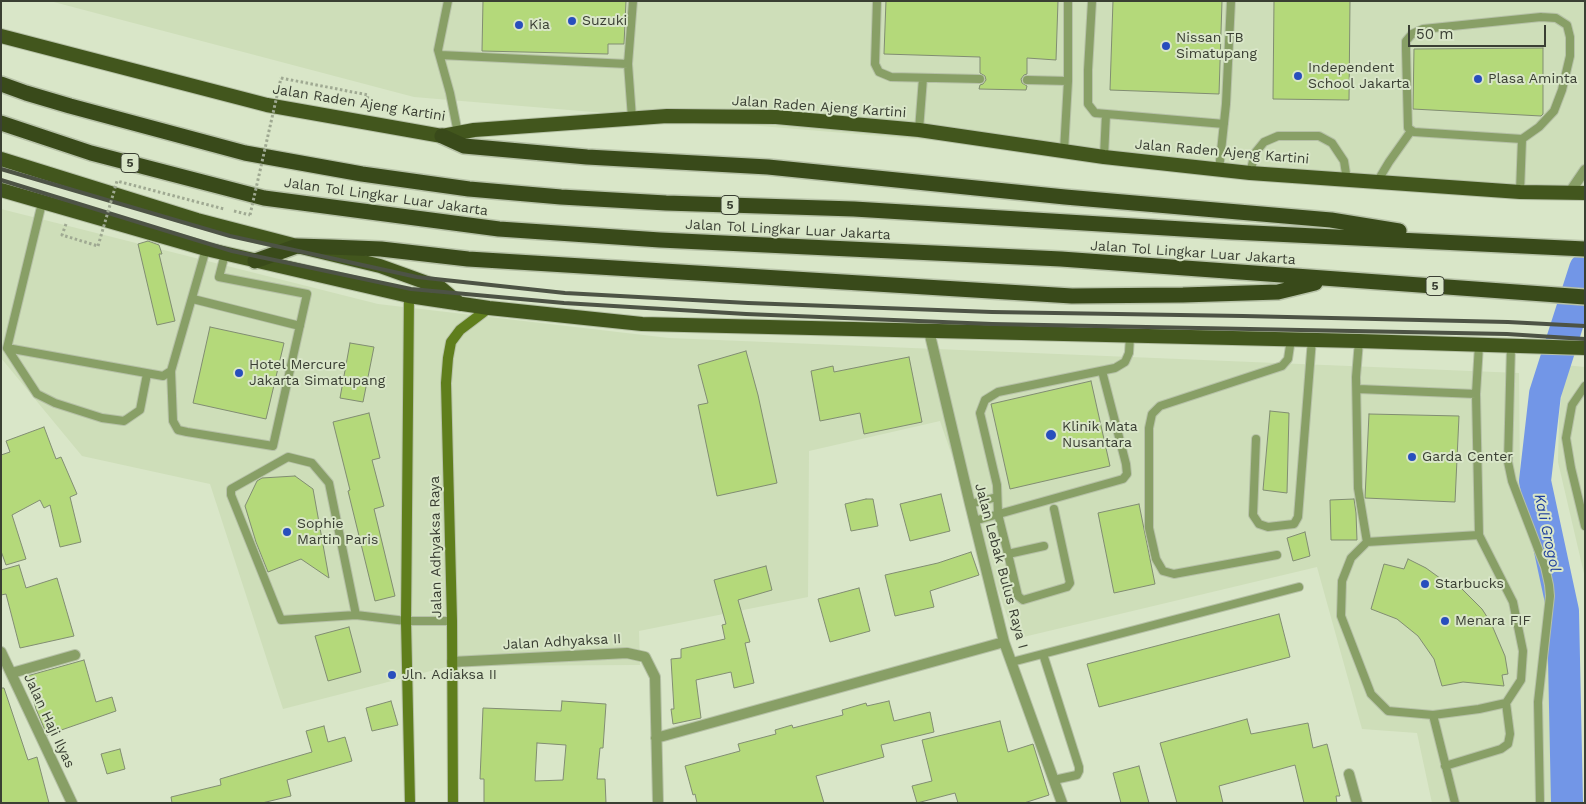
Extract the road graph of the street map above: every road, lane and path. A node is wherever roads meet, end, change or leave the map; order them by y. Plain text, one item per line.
1 (448, 1) edge
2 (633, 1) edge
3 (877, 1) edge
4 (1068, 1) edge
5 (1092, 1) edge
6 (1231, 1) edge
7 (1, 36) edge
8 (440, 55) junction
9 (628, 64) junction
10 (923, 78) junction
11 (980, 79) dead end
12 (1027, 80) dead end
13 (1068, 81) junction
14 (1, 84) edge
15 (368, 95) dead end
16 (1106, 114) junction
17 (632, 118) junction
18 (1, 122) edge
19 (1224, 124) junction
20 (919, 130) junction
21 (1411, 131) junction
22 (458, 133) junction
23 (442, 136) junction
24 (1522, 139) junction
25 (1064, 151) junction
26 (1104, 157) junction
27 (1, 159) edge
28 (1219, 170) junction
29 (1585, 170) edge
30 (1250, 173) junction
31 (1347, 180) junction
32 (1377, 182) junction
33 (1, 190) edge
34 (1520, 192) junction
35 (1579, 192) edge
36 (42, 202) junction
37 (62, 235) dead end
38 (1470, 243) junction
39 (297, 246) junction
40 (1585, 249) edge
41 (225, 254) junction
42 (204, 255) junction
43 (255, 261) junction
44 (1331, 280) junction
45 (409, 296) junction
46 (1585, 297) edge
47 (193, 300) junction
48 (461, 304) junction
49 (489, 308) junction
50 (300, 326) junction
51 (929, 331) junction
52 (1130, 336) junction
53 (1291, 339) junction
54 (1312, 340) junction
55 (1359, 341) junction
56 (1479, 344) junction
57 (1516, 346) junction
58 (7, 348) junction
59 (1579, 348) edge
60 (171, 371) junction
61 (1102, 371) junction
62 (147, 374) junction
63 (1584, 388) edge
64 (1358, 389) junction
65 (1476, 394) junction
66 (1256, 439) dead end
67 (997, 497) junction
68 (970, 504) junction
69 (1054, 509) dead end
70 (998, 514) junction
71 (974, 521) junction
72 (1585, 526) edge
73 (1479, 536) junction
74 (1367, 542) junction
75 (1044, 546) dead end
76 (1008, 554) junction
77 (1277, 555) dead end
78 (1299, 586) dead end
79 (356, 616) junction
80 (406, 621) junction
81 (452, 621) junction
82 (1004, 642) junction
83 (1, 652) edge
84 (1043, 654) junction
85 (75, 655) dead end
86 (452, 662) junction
87 (1012, 662) junction
88 (4, 663) edge
89 (12, 673) junction
90 (1506, 703) junction
91 (1433, 715) junction
92 (656, 738) junction
93 (1445, 766) junction
94 (1349, 774) dead end
95 (1054, 780) junction
96 (72, 803) edge
97 (410, 803) edge
98 (453, 803) edge
99 (658, 803) edge
100 (1062, 803) edge
101 (1357, 803) edge
102 (1455, 803) edge
103 (1540, 803) edge

1 - 8 lane
2 - 9 lane
3 - 10 lane
4 - 13 lane
5 - 16 lane
6 - 19 lane
7 - 23 highway, Jalan Raden Ajeng Kartini
8 - 9 lane
8 - 22 lane
9 - 17 lane
10 - 11 lane
10 - 20 lane
12 - 13 lane
13 - 25 lane
14 - 38 highway, Jalan Tol Lingkar Luar Jakarta / 5
15 - 37 path, bridge
16 - 19 lane
16 - 26 lane
17 - 20 highway, Jalan Raden Ajeng Kartini
17 - 22 highway, Jalan Raden Ajeng Kartini
18 - 44 highway, Jalan Tol Lingkar Luar Jakarta / 5
19 - 28 lane
20 - 25 highway, Jalan Raden Ajeng Kartini
21 - 24 lane
21 - 24 lane
21 - 32 lane
22 - 23 highway, Jalan Raden Ajeng Kartini
23 - 38 highway
24 - 34 lane
25 - 26 highway, Jalan Raden Ajeng Kartini
26 - 28 highway, Jalan Raden Ajeng Kartini
27 - 39 highway
28 - 30 highway, Jalan Raden Ajeng Kartini
29 - 35 street
30 - 31 highway, Jalan Raden Ajeng Kartini
30 - 31 lane
31 - 32 highway, Jalan Raden Ajeng Kartini
32 - 34 highway, Jalan Raden Ajeng Kartini
33 - 36 highway
34 - 35 highway, Jalan Raden Ajeng Kartini
36 - 42 highway
36 - 58 lane
38 - 40 highway, Jalan Tol Lingkar Luar Jakarta / 5
39 - 43 highway
39 - 44 highway
39 - 48 highway
41 - 42 highway
41 - 43 highway
41 - 50 lane
42 - 47 lane
43 - 45 highway
44 - 46 highway, Jalan Tol Lingkar Luar Jakarta / 5
45 - 48 highway
45 - 80 main road, Jalan Adhyaksa Raya
47 - 50 lane
47 - 60 lane
48 - 49 highway
49 - 51 highway
49 - 81 main road, Jalan Adhyaksa Raya
50 - 60 lane
51 - 52 highway
51 - 68 street, Jalan Lebak Bulus Raya I
52 - 53 highway
52 - 61 lane
53 - 54 highway
53 - 77 lane
54 - 55 highway
54 - 66 lane
55 - 56 highway
55 - 64 lane
56 - 57 highway
56 - 65 lane
57 - 59 highway
57 - 103 lane
58 - 62 lane
58 - 62 lane
60 - 62 lane
61 - 67 lane
61 - 70 lane
63 - 72 lane
64 - 65 lane
64 - 74 lane
65 - 73 lane
67 - 68 lane
67 - 70 lane
68 - 71 street, Jalan Lebak Bulus Raya I
69 - 76 lane
70 - 71 lane
70 - 76 lane
71 - 82 street, Jalan Lebak Bulus Raya I
73 - 74 lane
73 - 90 lane
74 - 91 lane
75 - 76 lane
78 - 84 lane
79 - 79 lane
79 - 80 lane
80 - 81 lane
80 - 97 main road, Jalan Adhyaksa Raya
81 - 86 main road, Jalan Adhyaksa Raya
82 - 87 street, Jalan Lebak Bulus Raya I
82 - 92 street
83 - 88 street, Jalan Haji Ilyas
84 - 87 lane
84 - 95 lane
85 - 89 street
86 - 92 street, Jalan Adhyaksa II
86 - 98 main road, Jalan Adhyaksa Raya
87 - 95 street, Jalan Lebak Bulus Raya I
88 - 89 street, Jalan Haji Ilyas
89 - 96 street, Jalan Haji Ilyas
90 - 91 lane
90 - 93 lane
91 - 93 lane
92 - 99 street, Jalan Adhyaksa II
93 - 102 lane
94 - 101 street
95 - 100 street, Jalan Lebak Bulus Raya I

